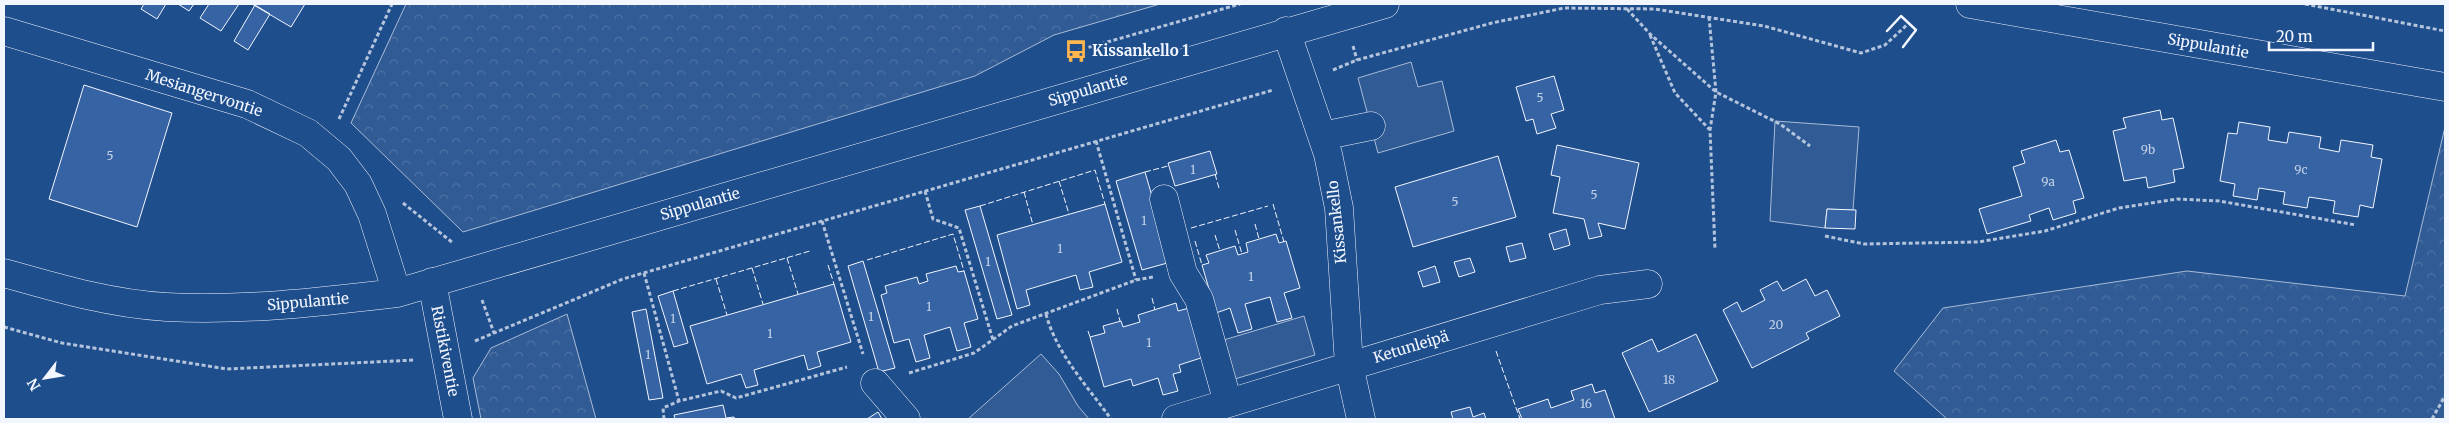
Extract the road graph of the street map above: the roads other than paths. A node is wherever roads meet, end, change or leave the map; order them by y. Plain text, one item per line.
1 (1384, 4) edge
2 (1970, 4) edge
3 (4, 31) edge
4 (1286, 32) junction
5 (2445, 87) edge
6 (1371, 126) dead end
7 (1322, 136) junction
8 (1164, 199) dead end
9 (4, 273) edge
10 (432, 282) junction
11 (1648, 284) dead end
12 (397, 293) junction
13 (1349, 366) junction
14 (870, 372) road end
15 (1228, 403) junction
16 (458, 419) edge
17 (906, 419) edge
18 (1176, 419) edge
19 (1361, 419) edge

1 - 4 street, Sippulantie
2 - 5 street, Sippulantie
3 - 12 street, Mesiangervontie
4 - 7 street, Kissankello
4 - 10 street, Sippulantie
6 - 7 street
7 - 13 street, Kissankello
8 - 15 street
9 - 12 street, Sippulantie
10 - 12 street, Sippulantie
10 - 16 street, Ristikiventie
11 - 13 street, Ketunleipä
13 - 15 street, Ketunleipä
13 - 19 street, Kissankello
14 - 17 street
15 - 18 street, Ketunleipä

